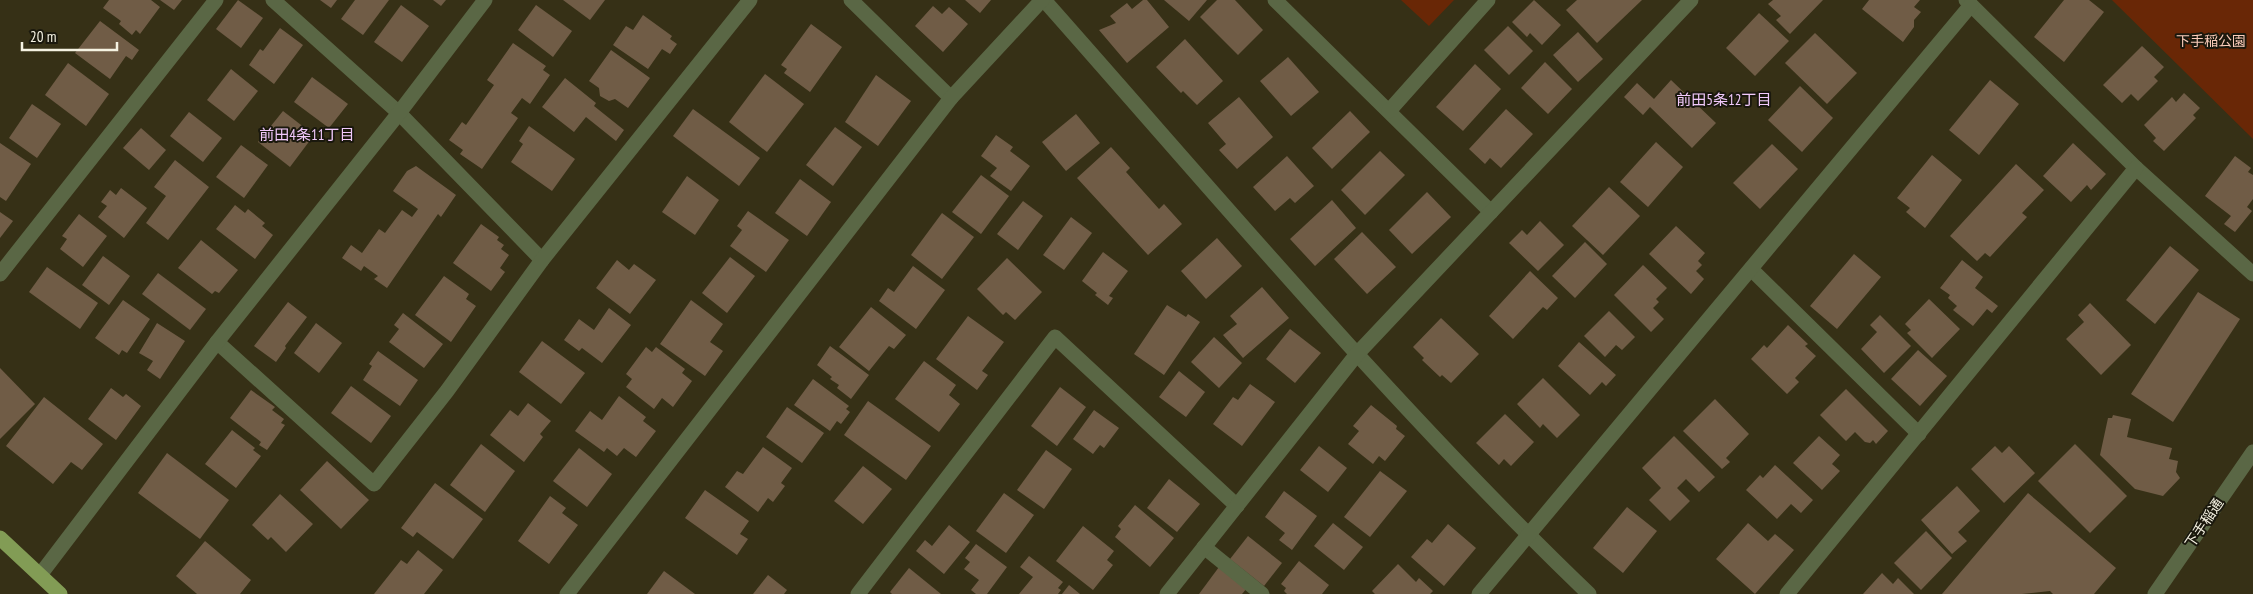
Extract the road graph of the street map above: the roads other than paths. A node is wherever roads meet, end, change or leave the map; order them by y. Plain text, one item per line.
1 (216, 0) edge
2 (272, 0) edge
3 (485, 0) edge
4 (750, 0) edge
5 (851, 0) edge
6 (1043, 0) edge
7 (1275, 0) edge
8 (1488, 0) edge
9 (1691, 0) edge
10 (1969, 2) edge
11 (951, 98) junction
12 (1389, 112) junction
13 (399, 113) junction
14 (2136, 168) junction
15 (1491, 212) junction
16 (542, 260) junction
17 (1750, 269) junction
18 (0, 274) edge
19 (2253, 274) edge
20 (217, 342) junction
21 (1357, 354) junction
22 (1919, 434) junction
23 (2253, 452) edge
24 (1236, 506) junction
25 (1528, 535) junction
26 (0, 538) edge
27 (1204, 547) junction
28 (40, 575) junction
29 (60, 594) edge
30 (567, 594) edge
31 (858, 594) edge
32 (1167, 594) edge
33 (1262, 594) edge
34 (1479, 594) edge
35 (1589, 594) edge
36 (1787, 594) edge
37 (2155, 594) edge

1 - 18 street
2 - 13 street
3 - 13 street
4 - 16 street
5 - 11 street
6 - 11 street
6 - 21 street
7 - 12 street
8 - 12 street
9 - 15 street
10 - 14 street
10 - 17 street
11 - 30 street
12 - 15 street
13 - 16 street
13 - 20 street
14 - 19 street
14 - 22 street
15 - 21 street
16 - 20 street
17 - 22 street
17 - 25 street
20 - 28 street
21 - 24 street
21 - 25 street
22 - 36 street
23 - 37 street, 下手稲通
24 - 27 street
24 - 31 street
25 - 34 street
25 - 35 street
26 - 28 main road
27 - 32 street
27 - 33 street
28 - 29 main road

